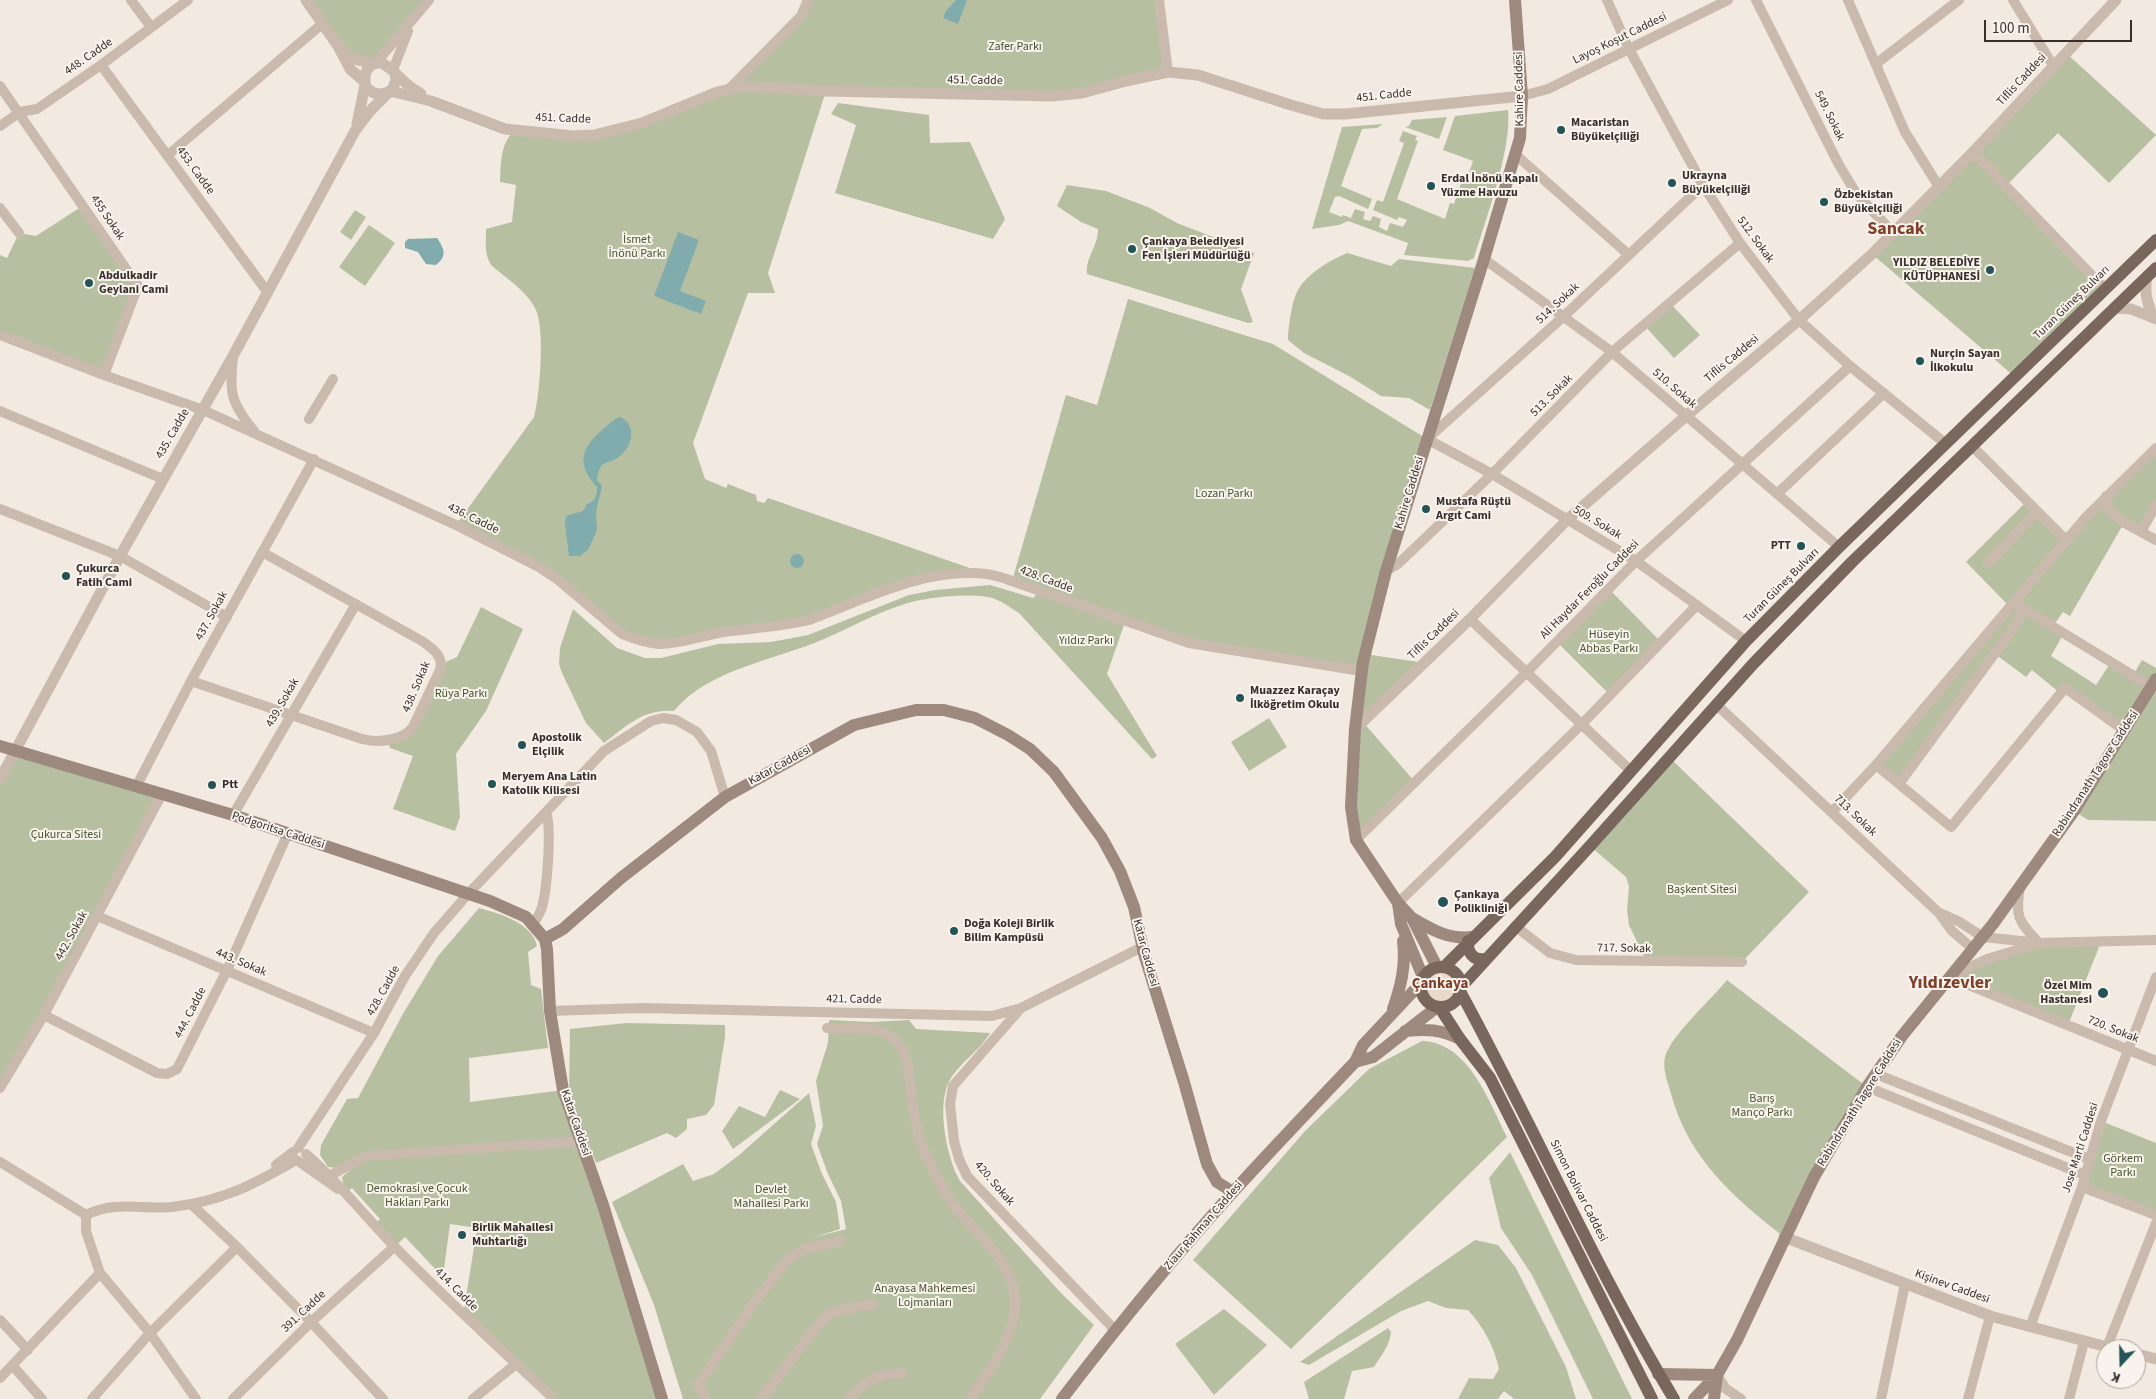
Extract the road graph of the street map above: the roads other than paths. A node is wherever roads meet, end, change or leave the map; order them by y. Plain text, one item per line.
1 (131, 0) edge
2 (188, 0) edge
3 (306, 0) edge
4 (429, 0) edge
5 (808, 0) edge
6 (1159, 0) edge
7 (1515, 0) edge
8 (1606, 0) edge
9 (1728, 0) edge
10 (1756, 0) edge
11 (1848, 0) edge
12 (1959, 0) edge
13 (2014, 0) edge
14 (2116, 0) edge
15 (415, 16) junction
16 (322, 24) junction
17 (151, 27) junction
18 (338, 46) junction
19 (1629, 49) junction
20 (374, 64) junction
21 (1877, 64) junction
22 (101, 65) junction
23 (2054, 67) junction
24 (394, 71) junction
25 (1168, 72) junction
26 (365, 84) junction
27 (0, 86) edge
28 (729, 89) junction
29 (389, 91) junction
30 (1522, 96) junction
31 (431, 101) junction
32 (20, 112) junction
33 (0, 126) edge
34 (355, 131) junction
35 (1973, 152) junction
36 (168, 154) junction
37 (1516, 155) junction
38 (1702, 185) junction
39 (1939, 187) junction
40 (0, 208) edge
41 (20, 233) dead end
42 (1893, 233) junction
43 (2156, 240) edge
44 (1740, 243) junction
45 (1629, 256) junction
46 (1484, 259) junction
47 (2151, 272) edge
48 (2105, 289) junction
49 (268, 293) junction
50 (2114, 308) junction
51 (1563, 317) junction
52 (2154, 318) edge
53 (1799, 320) junction
54 (0, 335) edge
55 (1612, 352) junction
56 (233, 356) junction
57 (1850, 366) junction
58 (104, 375) junction
59 (333, 378) dead end
60 (1884, 393) junction
61 (203, 410) junction
62 (0, 411) edge
63 (1686, 416) junction
64 (309, 419) dead end
65 (257, 433) junction
66 (1427, 439) junction
67 (1946, 444) junction
68 (1972, 446) junction
69 (2156, 448) edge
70 (314, 460) junction
71 (1742, 464) junction
72 (1492, 474) junction
73 (163, 479) junction
74 (1777, 494) junction
75 (2106, 496) junction
76 (2156, 505) edge
77 (0, 509) edge
78 (2038, 512) junction
79 (1567, 520) junction
80 (2141, 532) junction
81 (2156, 540) edge
82 (2067, 541) junction
83 (1839, 547) junction
84 (262, 552) junction
85 (120, 556) junction
86 (1636, 561) junction
87 (1988, 563) dead end
88 (1386, 571) junction
89 (2014, 603) junction
90 (356, 604) junction
91 (1697, 605) junction
92 (2024, 609) junction
93 (227, 617) junction
94 (1470, 619) junction
95 (723, 632) joint
96 (1746, 641) junction
97 (1980, 642) junction
98 (1994, 654) junction
99 (1361, 672) junction
100 (1527, 672) junction
101 (191, 681) junction
102 (2154, 683) edge
103 (1716, 704) junction
104 (291, 716) junction
105 (1582, 724) junction
106 (1355, 729) junction
107 (2124, 731) junction
108 (0, 746) edge
109 (14, 751) junction
110 (1876, 765) junction
111 (1631, 771) junction
112 (0, 779) edge
113 (1899, 784) junction
114 (136, 787) junction
115 (162, 794) junction
116 (725, 797) junction
117 (1833, 811) junction
118 (546, 812) junction
119 (233, 815) junction
120 (288, 834) junction
121 (1356, 840) junction
122 (2020, 886) junction
123 (468, 894) junction
124 (1398, 903) junction
125 (1940, 913) junction
126 (97, 916) junction
127 (1406, 921) junction
128 (533, 925) junction
129 (1515, 926) junction
130 (1983, 937) junction
131 (545, 939) junction
132 (1470, 939) junction
133 (2156, 940) edge
134 (2039, 943) junction
135 (1142, 947) junction
136 (1973, 949) junction
137 (1485, 959) junction
138 (1742, 962) dead end
139 (1440, 967) junction
140 (227, 970) junction
141 (1949, 977) junction
142 (2156, 977) edge
143 (1422, 980) junction
144 (1461, 989) junction
145 (1438, 1007) junction
146 (1021, 1008) junction
147 (550, 1011) junction
148 (44, 1014) junction
149 (1391, 1016) junction
150 (827, 1028) dead end
151 (1405, 1031) junction
152 (374, 1033) junction
153 (1460, 1040) junction
154 (2128, 1049) junction
155 (2156, 1061) edge
156 (1355, 1062) junction
157 (1876, 1074) junction
158 (1867, 1087) junction
159 (0, 1088) edge
160 (581, 1141) junction
161 (299, 1154) junction
162 (2090, 1159) junction
163 (0, 1162) edge
164 (331, 1175) junction
165 (2085, 1175) junction
166 (2082, 1187) junction
167 (1233, 1192) junction
168 (345, 1194) junction
169 (191, 1204) junction
170 (86, 1215) junction
171 (2156, 1216) edge
172 (2156, 1223) edge
173 (1784, 1237) junction
174 (840, 1241) dead end
175 (236, 1247) junction
176 (394, 1247) junction
177 (100, 1273) junction
178 (1904, 1284) junction
179 (873, 1304) dead end
180 (1990, 1316) junction
181 (0, 1320) edge
182 (311, 1322) junction
183 (2030, 1327) junction
184 (1115, 1330) junction
185 (150, 1333) junction
186 (2114, 1339) edge
187 (2084, 1342) junction
188 (2096, 1345) edge
189 (28, 1350) junction
190 (516, 1364) junction
191 (13, 1366) junction
192 (902, 1373) dead end
193 (1658, 1374) junction
194 (1716, 1375) junction
195 (0, 1378) edge
196 (42, 1399) edge
197 (92, 1399) edge
198 (196, 1399) edge
199 (233, 1399) edge
200 (383, 1399) edge
201 (473, 1399) edge
202 (554, 1399) edge
203 (662, 1399) edge
204 (706, 1399) edge
205 (762, 1399) edge
206 (849, 1399) edge
207 (970, 1399) edge
208 (1062, 1399) edge
209 (1652, 1399) edge
210 (1674, 1399) edge
211 (1694, 1399) edge
212 (1714, 1399) edge
213 (1741, 1399) edge
214 (1881, 1399) edge
215 (1968, 1399) edge
216 (2069, 1399) edge

1 - 17 street
2 - 17 street, 448. Cadde
3 - 16 street
4 - 15 street
5 - 28 street
6 - 25 street
7 - 30 main road, Kahire Caddesi
8 - 19 street, 512. Sokak
9 - 19 street, Layoş Koşut Caddesi
10 - 42 street, 549. Sokak
11 - 21 street
12 - 21 street
13 - 23 street
14 - 23 street, Tiflis Caddesi
15 - 20 street
15 - 24 street
16 - 18 street
16 - 36 street
17 - 22 street, 448. Cadde
18 - 20 street
18 - 26 street
19 - 30 street, Layoş Koşut Caddesi
19 - 38 street, 512. Sokak
20 - 24 street
20 - 26 street
21 - 39 street
22 - 32 street, 448. Cadde
22 - 36 street, 453. Cadde
23 - 35 street, Tiflis Caddesi
24 - 29 street
24 - 31 street
25 - 28 street, 451. Cadde
25 - 30 street, 451. Cadde
26 - 29 street
26 - 34 street
27 - 32 street, 455 Sokak
28 - 31 street, 451. Cadde
29 - 31 street
29 - 34 street
30 - 37 main road, Kahire Caddesi
32 - 33 street, 448. Cadde
32 - 58 street, 455 Sokak
34 - 49 street, 435. Cadde
35 - 39 street, Tiflis Caddesi
35 - 48 street
36 - 49 street, 453. Cadde
37 - 45 street
37 - 46 main road, Kahire Caddesi
38 - 44 street, 512. Sokak
38 - 45 street, 514. Sokak
39 - 42 street, Tiflis Caddesi
40 - 41 street
42 - 53 street, Tiflis Caddesi
43 - 48 main road, Turan Güneş Bulvarı
44 - 53 street, 512. Sokak
44 - 55 street, 513. Sokak
45 - 51 street, 514. Sokak
46 - 51 street, 510. Sokak
46 - 66 main road, Kahire Caddesi
47 - 50 main road
47 - 52 street
48 - 67 main road, Turan Güneş Bulvarı
49 - 56 street, 435. Cadde
50 - 52 street
50 - 68 main road
51 - 55 street, 510. Sokak
51 - 66 street, 514. Sokak
53 - 57 street, 512. Sokak
53 - 63 street, Tiflis Caddesi
54 - 58 street, 436. Cadde
55 - 63 street, 510. Sokak
55 - 72 street, 513. Sokak
56 - 61 street, 435. Cadde
56 - 65 street
57 - 60 street, 512. Sokak
57 - 71 street, Ali Haydar Feroğlu Caddesi
58 - 61 street, 436. Cadde
59 - 64 street
60 - 67 street, 512. Sokak
60 - 74 street
61 - 65 street, 436. Cadde
61 - 73 street, 435. Cadde
62 - 73 street
63 - 71 street, 510. Sokak
63 - 79 street, Tiflis Caddesi
65 - 70 street, 436. Cadde
66 - 72 street, 509. Sokak
66 - 88 main road, Kahire Caddesi
67 - 83 main road, Turan Güneş Bulvarı
68 - 78 street
68 - 103 main road
69 - 75 street
70 - 84 street, 437. Sokak
70 - 95 street, 436. Cadde
71 - 74 street, 510. Sokak
71 - 86 street, Ali Haydar Feroğlu Caddesi
72 - 79 street, 509. Sokak
72 - 88 street, 513. Sokak
73 - 85 street, 435. Cadde
74 - 83 street, 510. Sokak
75 - 80 street
75 - 82 street
76 - 80 street
77 - 85 street
78 - 82 street
78 - 87 street
79 - 86 street, 509. Sokak
79 - 94 street, Tiflis Caddesi
80 - 81 street
82 - 89 street
83 - 96 main road, Turan Güneş Bulvarı
84 - 90 street, 438. Sokak
84 - 93 street, 437. Sokak
85 - 93 street
85 - 109 street, 435. Cadde
86 - 91 street, 509. Sokak
86 - 100 street, Ali Haydar Feroğlu Caddesi
88 - 99 main road, Kahire Caddesi
89 - 92 street
89 - 97 street
90 - 104 street, 439. Sokak
90 - 104 street, 438. Sokak
91 - 96 street, 509. Sokak
91 - 105 street
92 - 98 street
92 - 102 street
93 - 101 street, 437. Sokak
94 - 100 street
94 - 106 street, Tiflis Caddesi
95 - 99 street, 428. Cadde
96 - 111 main road, Turan Güneş Bulvarı
97 - 98 street
97 - 110 street
98 - 113 street
99 - 106 main road, Kahire Caddesi
100 - 105 street
100 - 121 street, Ali Haydar Feroğlu Caddesi
101 - 104 street, 438. Sokak
101 - 114 street, 437. Sokak
102 - 107 main road, Rabindranath Tagore Caddesi
103 - 117 street, 713. Sokak
103 - 129 main road
104 - 119 street, 439. Sokak
105 - 111 street
105 - 124 street
106 - 121 main road, Kahire Caddesi
107 - 113 street
107 - 122 main road, Rabindranath Tagore Caddesi
108 - 109 main road, Podgoritsa Caddesi
109 - 112 street, 435. Cadde
109 - 114 main road, Podgoritsa Caddesi
110 - 113 street
110 - 117 street
111 - 132 main road, Turan Güneş Bulvarı
114 - 115 main road, Podgoritsa Caddesi
115 - 119 main road, Podgoritsa Caddesi
115 - 126 street, 442. Sokak
116 - 118 street, 428. Cadde
116 - 131 main road, Katar Caddesi
116 - 135 main road, Katar Caddesi
117 - 125 street, 713. Sokak
118 - 123 street, 428. Cadde
118 - 128 street
119 - 120 main road, Podgoritsa Caddesi
120 - 123 main road, Podgoritsa Caddesi
120 - 140 street, 444. Cadde
121 - 124 main road, Kahire Caddesi
122 - 130 main road, Rabindranath Tagore Caddesi
122 - 134 street
123 - 128 main road, Podgoritsa Caddesi
123 - 152 street, 428. Cadde
124 - 127 main road, Kahire Caddesi
125 - 130 street
125 - 136 street, 713. Sokak
126 - 140 street, 443. Sokak
126 - 148 street, 442. Sokak
127 - 132 main road
127 - 139 main road
127 - 143 main road
127 - 149 main road
128 - 131 main road, Podgoritsa Caddesi
129 - 137 main road
129 - 138 street, 717. Sokak
130 - 134 street
130 - 136 main road, Rabindranath Tagore Caddesi
131 - 147 main road, Katar Caddesi
132 - 137 main road
132 - 139 main road, Turan Güneş Bulvarı
133 - 134 street
134 - 141 street
135 - 146 street, 421. Cadde
135 - 167 main road, Katar Caddesi
136 - 141 main road, Rabindranath Tagore Caddesi
137 - 144 main road
139 - 143 main road
139 - 144 main road
140 - 148 street, 444. Cadde
140 - 152 street, 443. Sokak
141 - 154 street, 720. Sokak
141 - 157 main road, Rabindranath Tagore Caddesi
142 - 154 street, Jose Marti Caddesi
143 - 145 main road
143 - 149 main road, Ziaur Rahman Caddesi
144 - 145 main road
144 - 193 main road, Simon Bolivar Caddesi
145 - 151 main road, Ziaur Rahman Caddesi
145 - 153 main road
146 - 147 street, 421. Cadde
146 - 184 street, 420. Sokak
147 - 160 main road, Katar Caddesi
148 - 159 street, 442. Sokak
149 - 156 main road, Ziaur Rahman Caddesi
150 - 207 street
151 - 153 main road
151 - 156 main road, Ziaur Rahman Caddesi
152 - 161 street, 428. Cadde
153 - 209 main road
154 - 155 street, 720. Sokak
154 - 162 street, Jose Marti Caddesi
156 - 167 main road, Ziaur Rahman Caddesi
157 - 158 main road, Rabindranath Tagore Caddesi
157 - 162 street
158 - 165 street
158 - 173 main road, Rabindranath Tagore Caddesi
160 - 164 street
160 - 203 main road, Katar Caddesi
161 - 164 street
161 - 168 street
161 - 169 street
162 - 165 street, Jose Marti Caddesi
163 - 170 street
164 - 168 street
165 - 166 street, Jose Marti Caddesi
166 - 171 street
166 - 183 street, Jose Marti Caddesi
167 - 184 main road, Ziaur Rahman Caddesi
168 - 176 street, 414. Cadde
169 - 170 street
169 - 175 street
170 - 177 street
172 - 186 street
173 - 178 street, Kişinev Caddesi
173 - 194 main road, Rabindranath Tagore Caddesi
174 - 204 street
175 - 182 street
175 - 185 street
176 - 182 street, 391. Cadde
176 - 190 street, 414. Cadde
177 - 185 street
177 - 189 street
178 - 180 street, Kişinev Caddesi
178 - 214 street
179 - 205 street
180 - 183 street, Kişinev Caddesi
180 - 215 street
181 - 189 street
182 - 199 street, 391. Cadde
182 - 200 street
183 - 187 street, Kişinev Caddesi
184 - 208 main road, Ziaur Rahman Caddesi
185 - 197 street
185 - 198 street
187 - 188 street, Kişinev Caddesi
187 - 216 street
189 - 191 street
190 - 201 street
190 - 202 street, 414. Cadde
191 - 195 street
191 - 196 street
192 - 206 street
193 - 194 main road
193 - 210 main road, Simon Bolivar Caddesi
194 - 211 main road, Rabindranath Tagore Caddesi
194 - 212 main road, Rabindranath Tagore Caddesi
194 - 213 street

